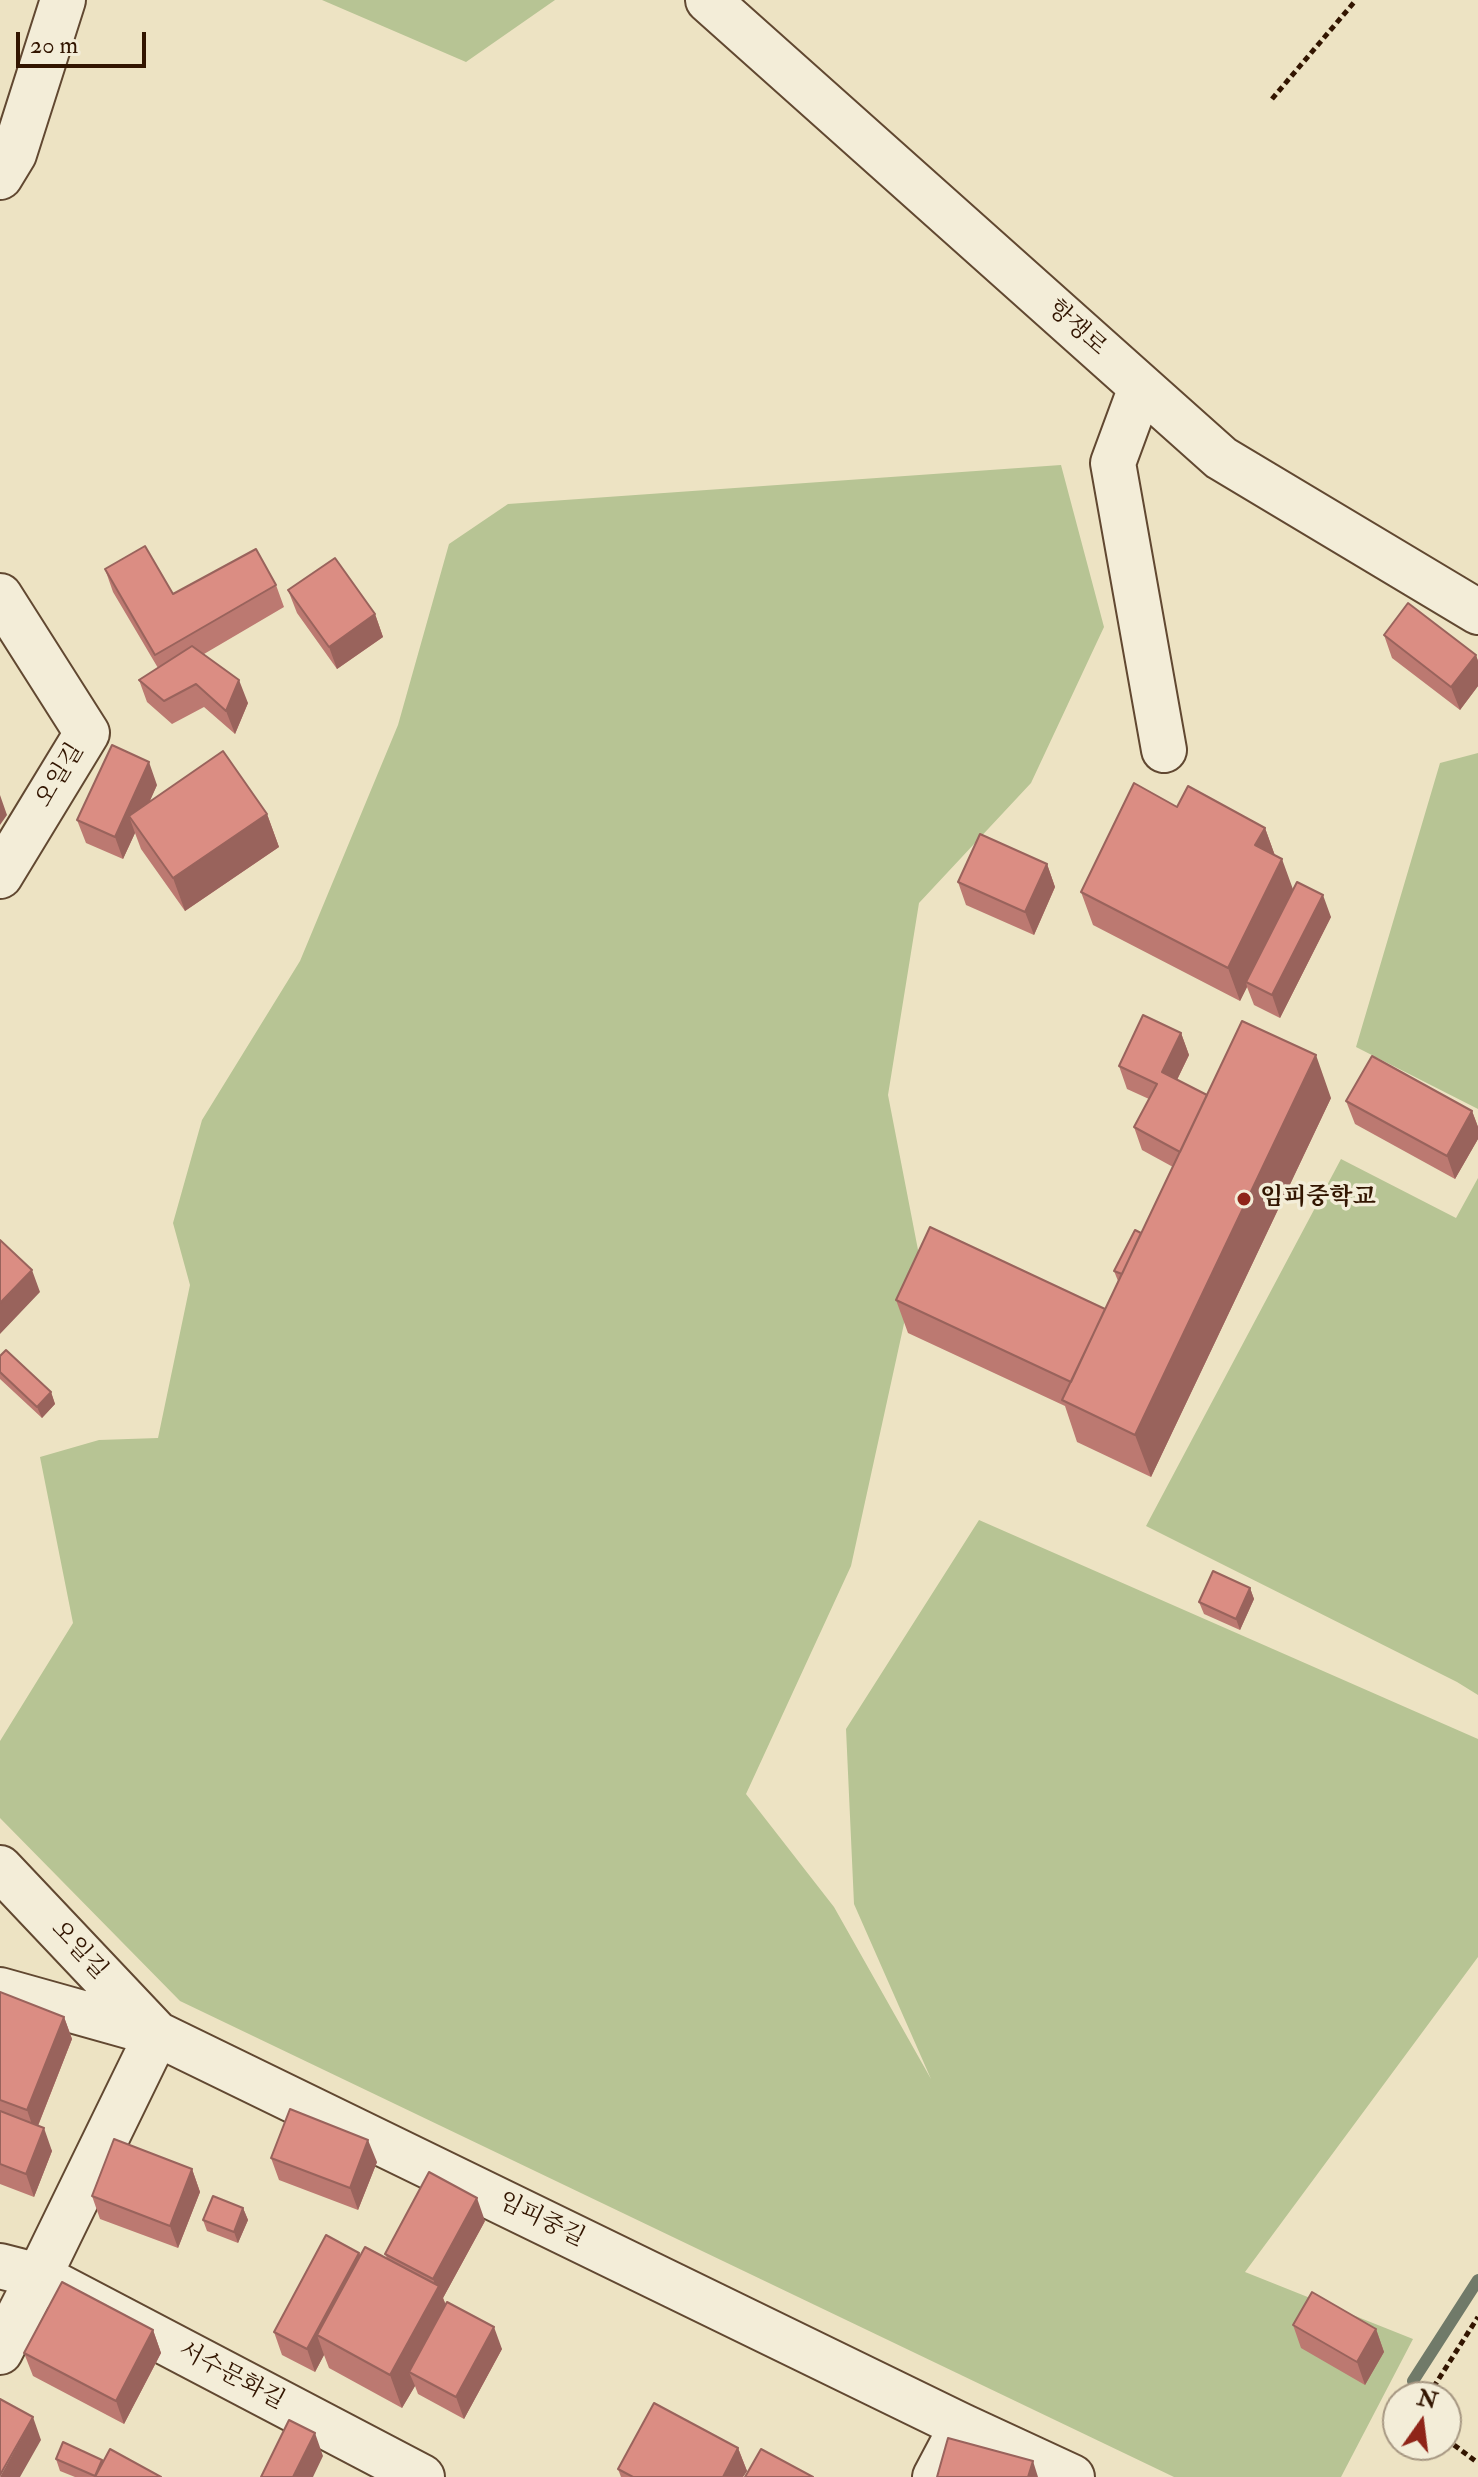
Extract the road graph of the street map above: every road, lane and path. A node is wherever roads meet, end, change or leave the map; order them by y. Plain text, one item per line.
1 (63, 0) edge
2 (708, 0) edge
3 (1356, 0) edge
4 (1272, 99) dead end
5 (0, 177) edge
6 (1141, 387) junction
7 (0, 596) edge
8 (1478, 612) edge
9 (1164, 750) dead end
10 (0, 876) edge
11 (0, 1868) edge
12 (0, 1990) edge
13 (157, 2034) junction
14 (20, 2271) edge
15 (1478, 2317) edge
16 (0, 2352) edge
17 (1437, 2381) edge
18 (962, 2426) junction
19 (422, 2477) edge
20 (935, 2477) edge
21 (1072, 2477) edge

1 - 5 street
2 - 6 street, 항쟁로
3 - 4 path
6 - 8 street, 항쟁로
6 - 9 street
7 - 10 street, 오일길
11 - 13 street, 오일길
12 - 13 street, 임피중길
13 - 14 street
13 - 18 street, 임피중길
14 - 16 street
14 - 19 street, 서수문화길
15 - 17 path
18 - 20 street
18 - 21 street, 임피중길

